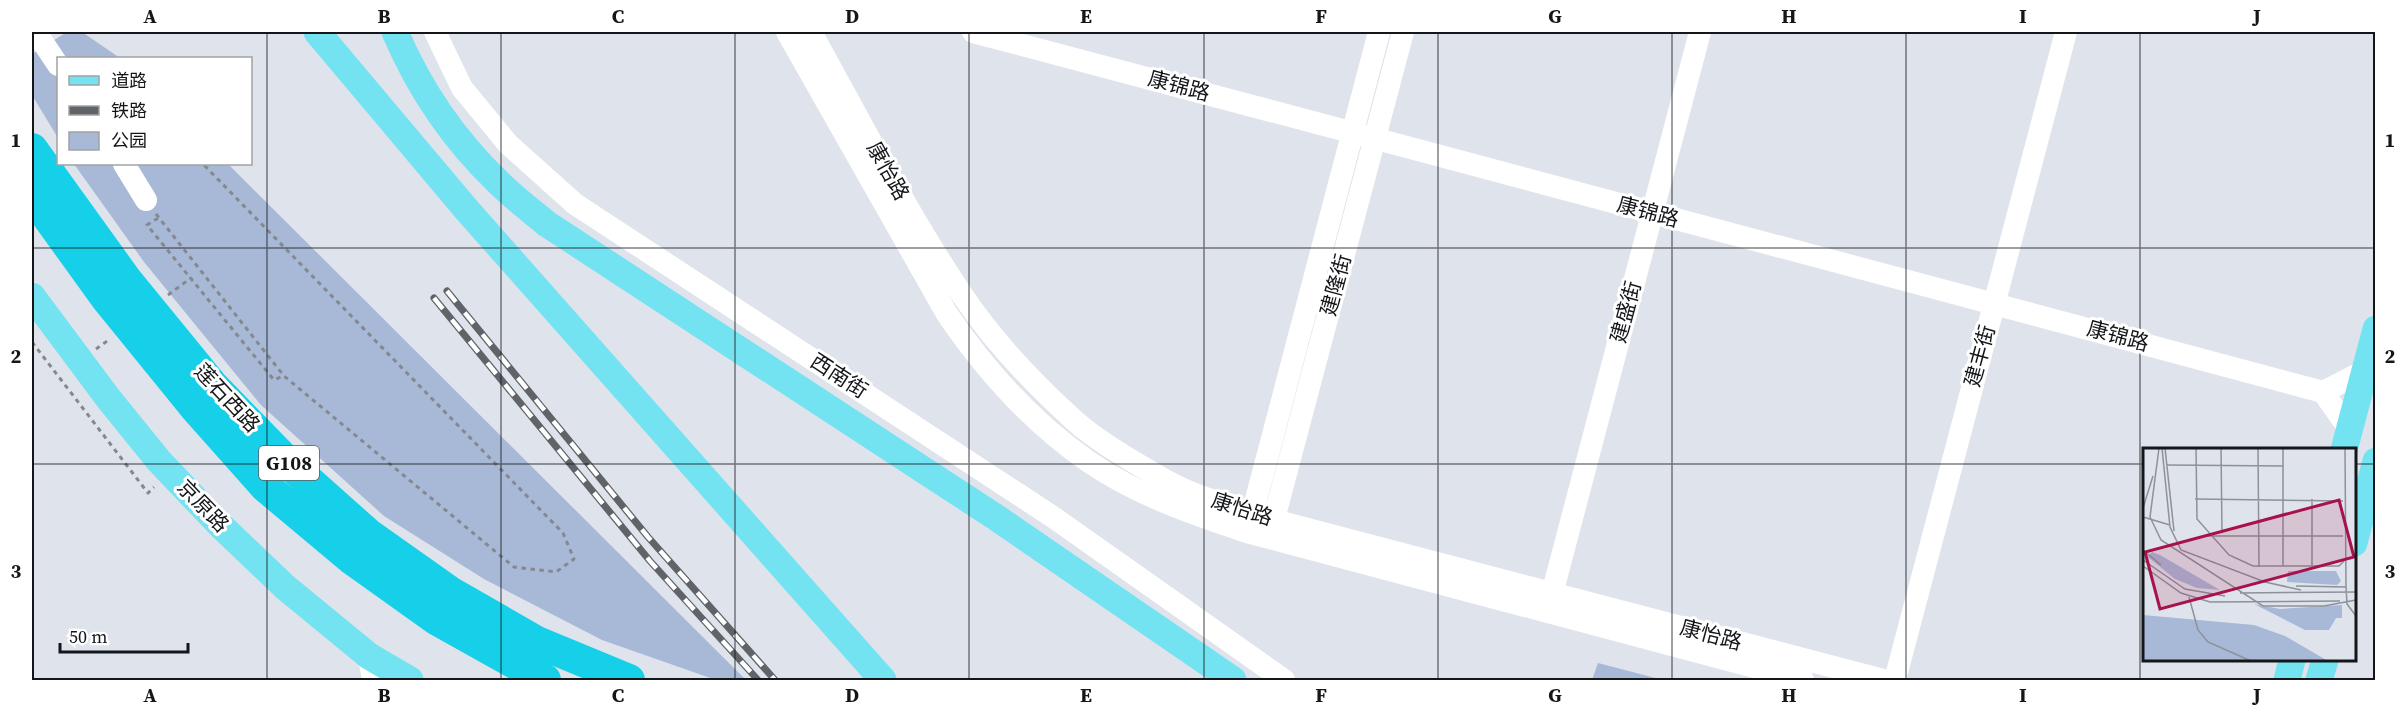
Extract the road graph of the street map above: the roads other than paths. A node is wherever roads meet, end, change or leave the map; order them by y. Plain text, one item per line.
1 (36, 32) edge
2 (317, 32) edge
3 (395, 32) edge
4 (435, 32) edge
5 (787, 32) edge
6 (811, 32) edge
7 (973, 32) edge
8 (1379, 32) edge
9 (1403, 32) edge
10 (1700, 32) edge
11 (2066, 32) edge
12 (57, 64) edge
13 (1353, 133) junction
14 (1375, 139) junction
15 (32, 149) edge
16 (125, 165) edge
17 (32, 195) edge
18 (152, 209) road end
19 (1652, 213) junction
20 (32, 296) edge
21 (1995, 302) junction
22 (2376, 328) edge
23 (2364, 371) junction
24 (2323, 392) junction
25 (2346, 439) edge
26 (2376, 461) edge
27 (1260, 526) junction
28 (2356, 539) edge
29 (1552, 594) junction
30 (2292, 661) edge
31 (2325, 661) edge
32 (371, 668) edge
33 (410, 681) edge
34 (545, 681) edge
35 (629, 681) edge
36 (883, 681) edge
37 (1233, 681) edge
38 (1284, 681) edge
39 (1803, 681) edge
40 (1883, 681) edge
41 (1895, 681) edge
42 (2287, 681) edge
43 (2319, 681) edge

1 - 12 street
2 - 36 main road
3 - 37 main road
4 - 38 street, 西南街
5 - 27 street, 康怡路
6 - 27 street, 康怡路
7 - 13 street, 康锦路
8 - 13 street, 建隆街
9 - 14 street, 建隆街
10 - 19 street, 建盛街
11 - 21 street, 建丰街
13 - 14 street, 康锦路
13 - 27 street, 建隆街
14 - 19 street, 康锦路
14 - 27 street, 建隆街
15 - 35 highway, 莲石西路 / G108
16 - 18 street
17 - 34 highway, 莲石西路 / G108
19 - 21 street, 康锦路
19 - 29 street, 建盛街
20 - 32 main road, 京原路
21 - 24 street, 康锦路
21 - 41 street, 建丰街
22 - 23 main road
23 - 24 street
23 - 25 main road
24 - 25 street
26 - 28 main road
27 - 29 street, 康怡路
27 - 39 street, 康怡路
29 - 40 street, 康怡路
30 - 42 main road
31 - 43 main road
32 - 33 main road, 京原路

